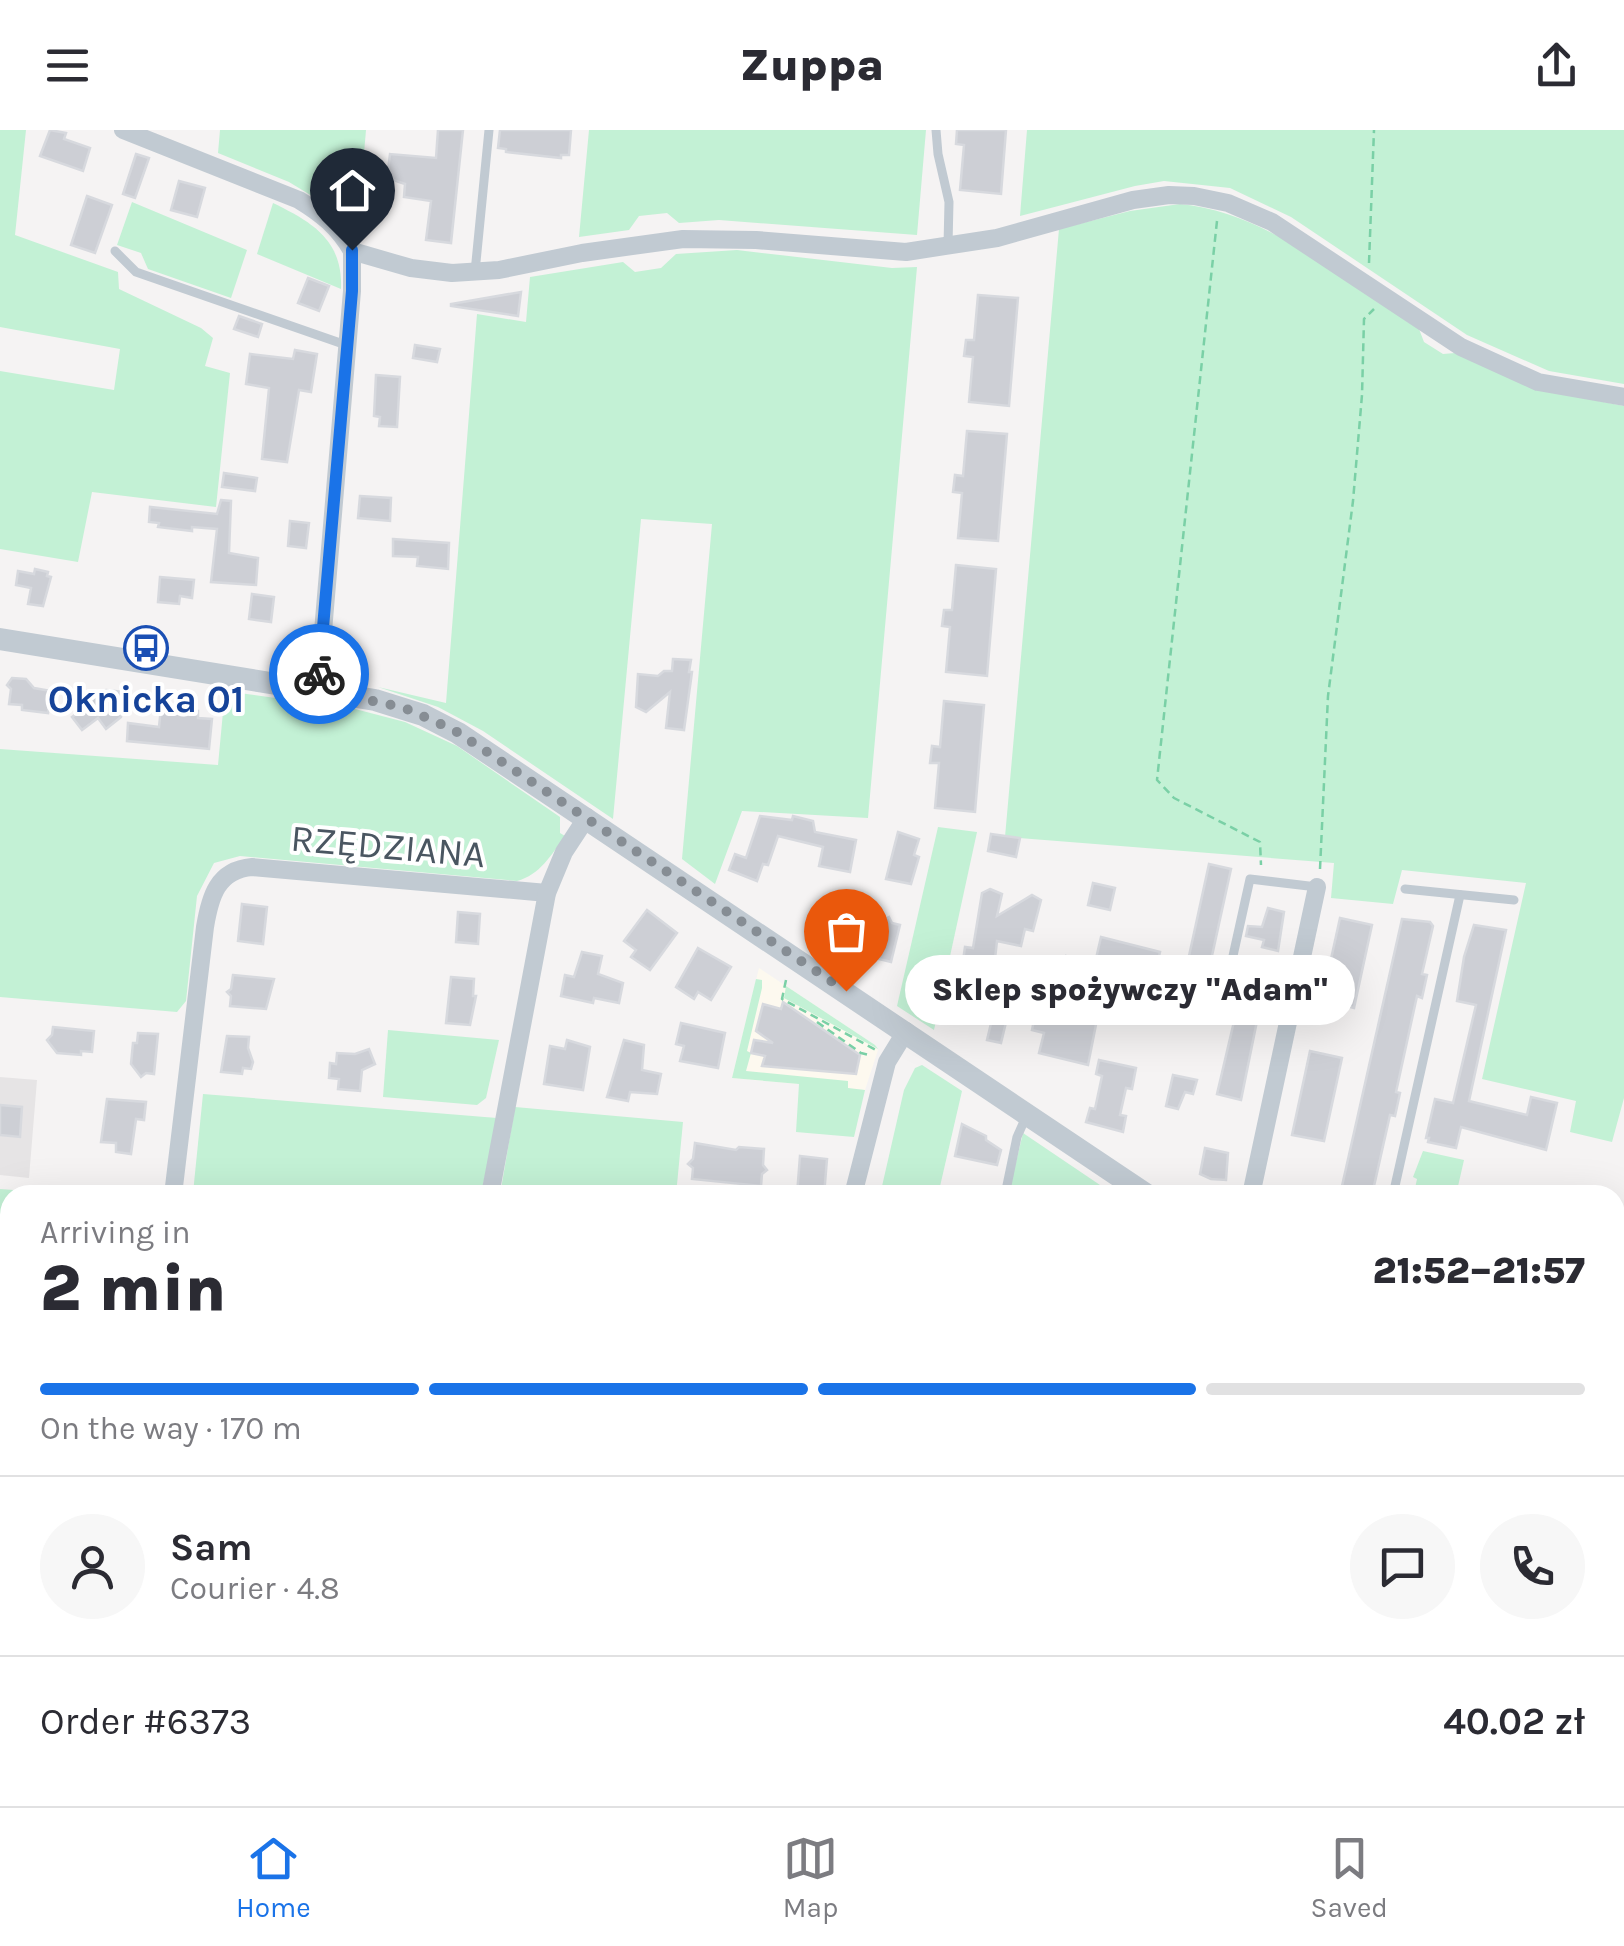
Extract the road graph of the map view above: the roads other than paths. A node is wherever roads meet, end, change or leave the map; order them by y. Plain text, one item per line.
1 (122, 130) edge
2 (488, 130) edge
3 (936, 130) edge
4 (948, 248) junction
5 (115, 250) dead end
6 (352, 250) junction
7 (475, 273) junction
8 (346, 345) junction
9 (1624, 397) edge
10 (0, 638) edge
11 (318, 690) junction
12 (587, 817) junction
13 (1317, 887) joint
14 (1404, 890) dead end
15 (547, 892) junction
16 (1460, 895) junction
17 (1514, 900) dead end
18 (1223, 1001) dead end
19 (906, 1031) junction
20 (1028, 1114) junction
21 (174, 1185) edge
22 (492, 1185) edge
23 (856, 1185) edge
24 (1007, 1185) edge
25 (1132, 1185) edge
26 (1253, 1185) edge
27 (1395, 1185) edge

1 - 6 street
2 - 7 lane
3 - 4 lane
4 - 7 street
4 - 9 street
5 - 8 lane
6 - 7 street
6 - 8 street
8 - 11 street
10 - 11 street
11 - 12 street
12 - 15 street
12 - 19 street
13 - 18 lane
13 - 26 street
14 - 16 lane
15 - 21 street, RZĘDZIANA
15 - 22 street
16 - 17 lane
16 - 27 lane
19 - 20 street
19 - 23 street
20 - 24 lane
20 - 25 street

